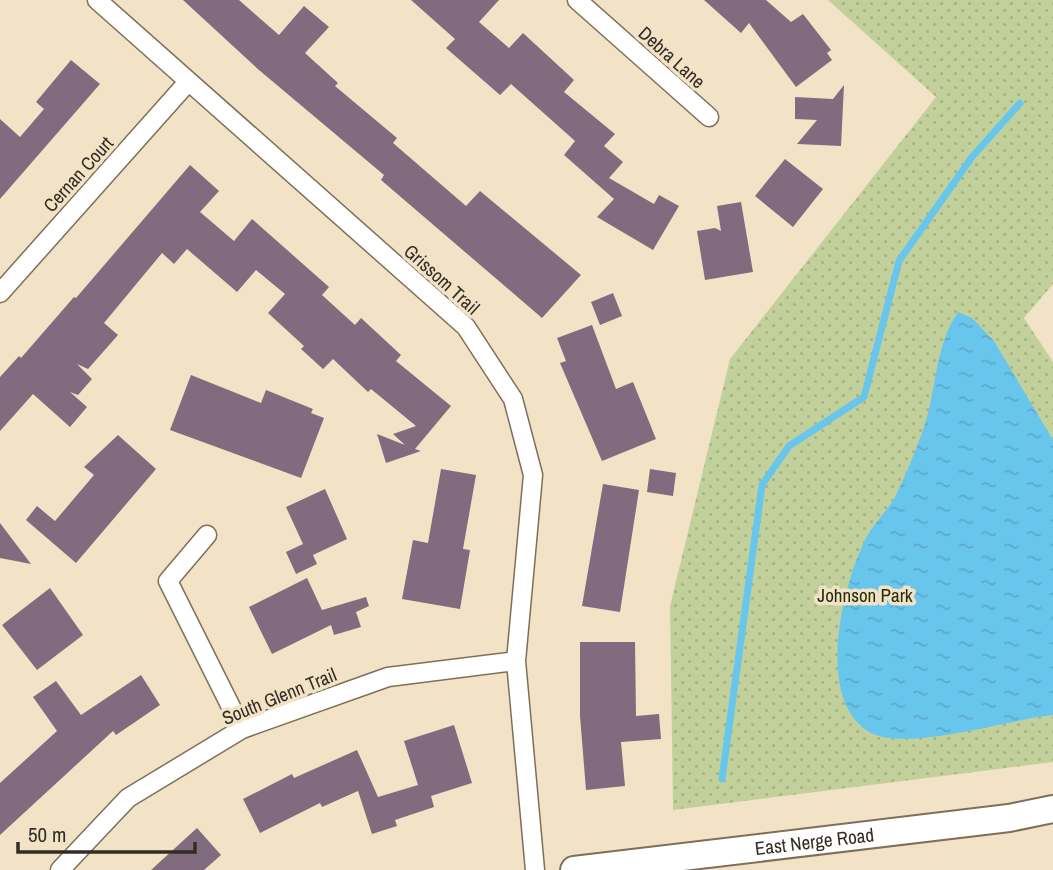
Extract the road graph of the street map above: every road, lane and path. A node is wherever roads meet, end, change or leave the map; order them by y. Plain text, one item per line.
1 (97, 0) edge
2 (577, 0) edge
3 (188, 82) junction
4 (709, 117) dead end
5 (0, 293) edge
6 (207, 535) dead end
7 (516, 661) junction
8 (242, 729) junction
9 (1053, 809) edge
10 (60, 870) edge
11 (535, 870) edge
12 (574, 870) edge

1 - 3 street, Grissom Trail
2 - 4 street, Debra Lane
3 - 5 street, Cernan Court
3 - 7 street, Grissom Trail
6 - 8 street
7 - 8 street, South Glenn Trail
7 - 11 street, Grissom Trail
8 - 10 street, South Glenn Trail
9 - 12 main road, East Nerge Road

